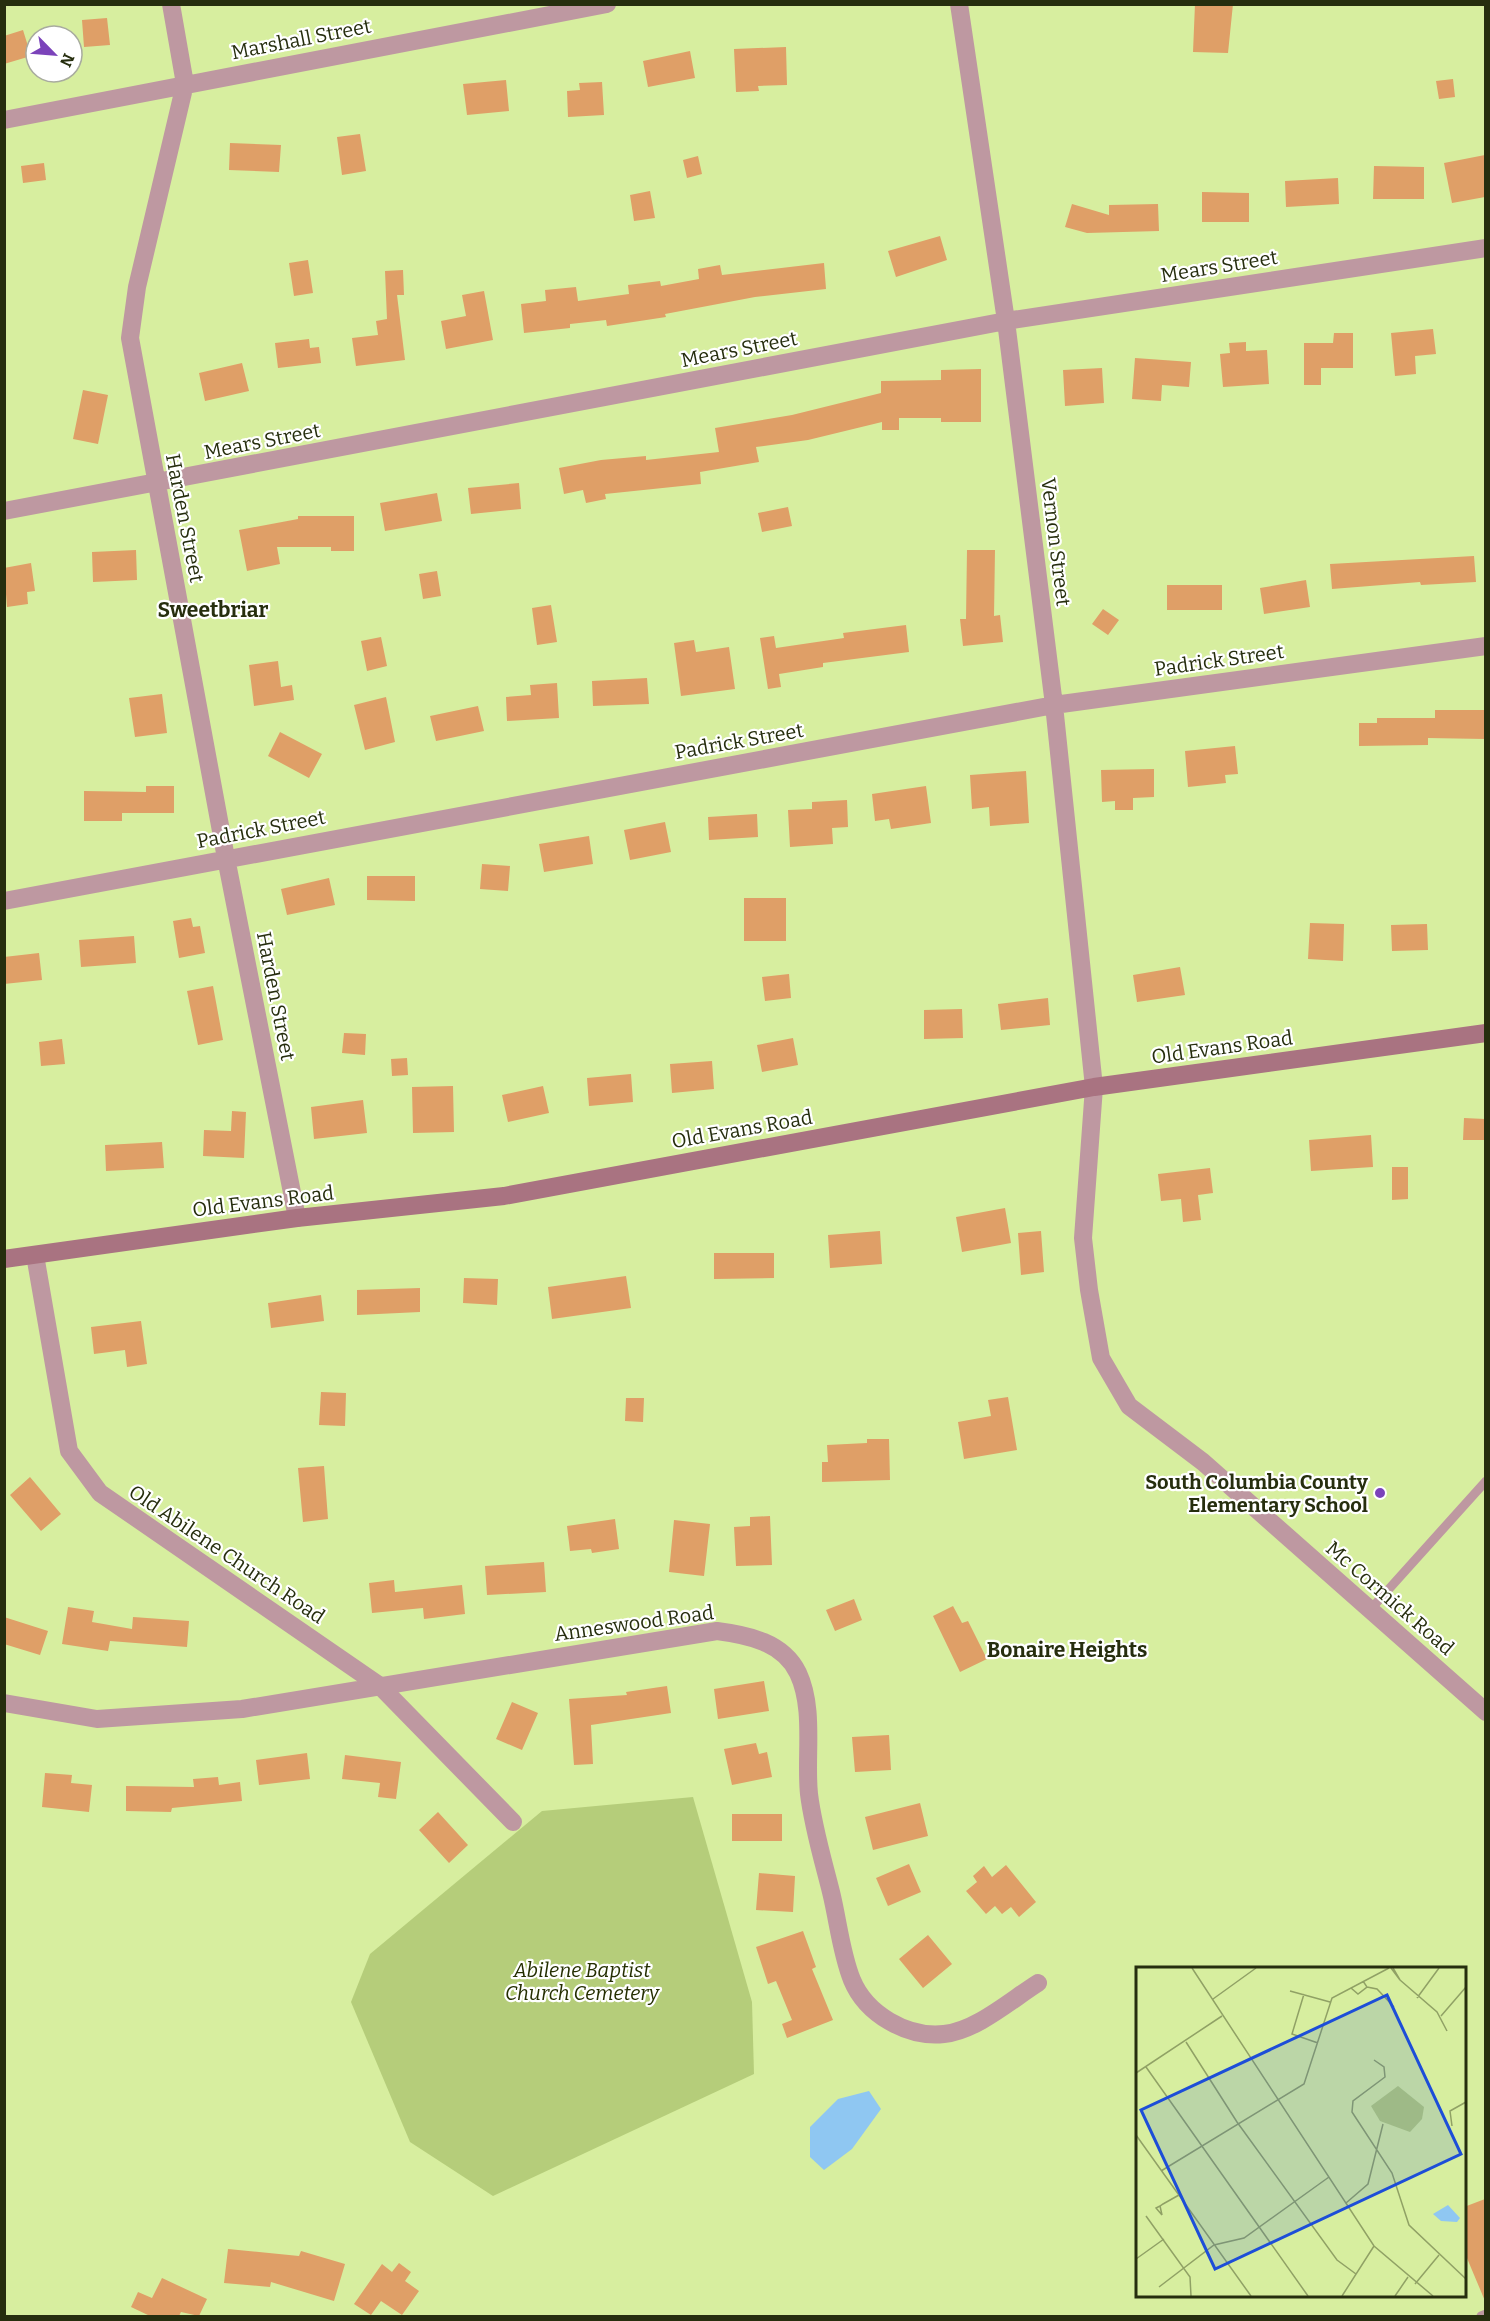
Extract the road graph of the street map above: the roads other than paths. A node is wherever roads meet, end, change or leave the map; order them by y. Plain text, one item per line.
1 (171, 4) edge
2 (607, 4) edge
3 (959, 4) edge
4 (185, 84) junction
5 (4, 120) edge
6 (1485, 248) edge
7 (1006, 321) junction
8 (156, 484) junction
9 (4, 511) edge
10 (1485, 646) edge
11 (1054, 705) junction
12 (226, 858) junction
13 (4, 901) edge
14 (1485, 1033) edge
15 (1094, 1087) junction
16 (297, 1218) junction
17 (36, 1255) junction
18 (4, 1259) edge
19 (1485, 1481) edge
20 (1370, 1610) junction
21 (380, 1686) junction
22 (4, 1703) edge
23 (1485, 1712) edge
24 (513, 1822) dead end
25 (1038, 1983) dead end
26 (1485, 2314) edge
27 (1481, 2316) edge

1 - 4 street, Harden Street
2 - 4 street, Marshall Street
3 - 7 street, Vernon Street
4 - 5 street, Marshall Street
4 - 8 street, Harden Street
6 - 7 street, Mears Street
7 - 8 street, Mears Street
7 - 11 street, Vernon Street
8 - 9 street, Mears Street
8 - 12 street, Harden Street
10 - 11 street, Padrick Street
11 - 12 street, Padrick Street
11 - 15 street, Vernon Street
12 - 13 street, Padrick Street
12 - 16 street, Harden Street
14 - 15 street, Old Evans Road
15 - 16 street, Old Evans Road
15 - 20 street, Mc Cormick Road
16 - 17 street, Old Evans Road
17 - 18 street, Old Evans Road
17 - 21 street, Old Abilene Church Road
19 - 20 lane
20 - 23 street, Mc Cormick Road
21 - 22 street, Anneswood Road
21 - 24 street, Old Abilene Church Road
21 - 25 street, Anneswood Road
26 - 27 lane

